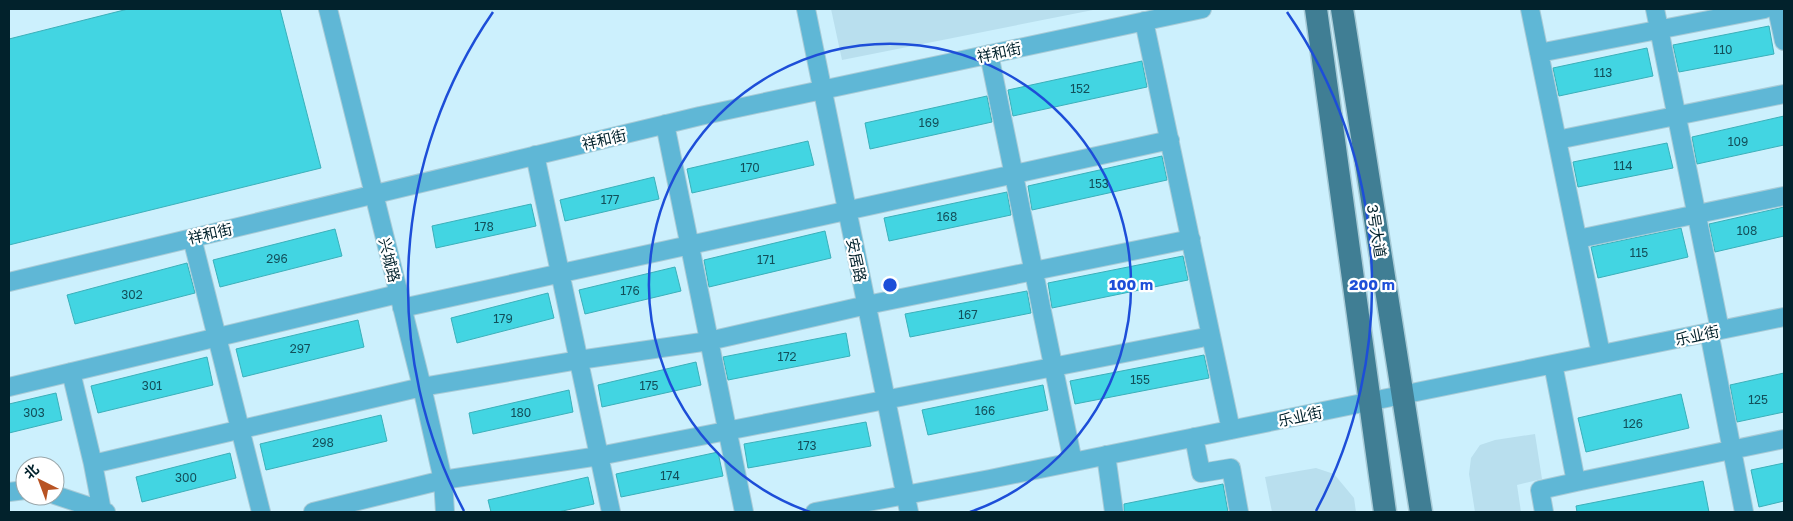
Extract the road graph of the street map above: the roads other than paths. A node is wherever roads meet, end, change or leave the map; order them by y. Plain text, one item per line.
1 (328, 9) edge
2 (806, 9) edge
3 (1202, 9) edge
4 (1316, 9) edge
5 (1342, 9) edge
6 (1530, 9) edge
7 (1655, 9) edge
8 (1765, 9) edge
9 (1777, 9) edge
10 (1144, 21) junction
11 (1659, 29) junction
12 (1784, 41) edge
13 (1539, 53) junction
14 (989, 54) junction
15 (822, 90) junction
16 (1784, 94) edge
17 (1676, 116) junction
18 (665, 124) junction
19 (1170, 140) junction
20 (1557, 140) junction
21 (535, 156) junction
22 (1014, 174) junction
23 (374, 194) junction
24 (1784, 196) edge
25 (847, 210) junction
26 (1697, 214) junction
27 (192, 238) junction
28 (1191, 239) junction
29 (1578, 239) junction
30 (690, 244) junction
31 (1034, 271) junction
32 (560, 272) junction
33 (9, 282) edge
34 (400, 301) junction
35 (866, 305) junction
36 (1784, 317) edge
37 (1715, 331) junction
38 (1212, 336) junction
39 (217, 337) junction
40 (709, 341) junction
41 (1602, 354) junction
42 (579, 360) junction
43 (1553, 364) junction
44 (1054, 368) junction
45 (71, 372) junction
46 (9, 387) edge
47 (422, 387) junction
48 (1402, 394) junction
49 (886, 401) junction
50 (1370, 401) junction
51 (240, 429) junction
52 (1231, 430) junction
53 (728, 432) junction
54 (1194, 438) junction
55 (1784, 439) edge
56 (1732, 450) junction
57 (1106, 455) junction
58 (600, 456) junction
59 (1073, 462) junction
60 (93, 464) junction
61 (443, 480) junction
62 (1576, 482) junction
63 (65, 498) edge
64 (907, 504) edge
65 (104, 511) edge
66 (261, 512) edge
67 (314, 512) edge
68 (445, 512) edge
69 (611, 512) edge
70 (744, 512) edge
71 (821, 512) edge
72 (1114, 512) edge
73 (1239, 512) edge
74 (1385, 512) edge
75 (1420, 512) edge
76 (1544, 512) edge
77 (1744, 512) edge

1 - 23 street, 兴城路
2 - 15 street, 安居路
3 - 10 street, 祥和街
4 - 50 main road, 3号大道
5 - 48 main road, 3号大道
6 - 13 street
7 - 11 street
8 - 11 street
9 - 12 street
10 - 14 street, 祥和街
10 - 19 street
11 - 13 street
11 - 17 street
13 - 20 street
14 - 15 street, 祥和街
14 - 22 street
15 - 18 street, 祥和街
15 - 25 street, 安居路
16 - 17 street
17 - 20 street
17 - 26 street
18 - 21 street, 祥和街
18 - 30 street
19 - 22 street
19 - 28 street
20 - 29 street
21 - 23 street, 祥和街
21 - 32 street
22 - 25 street
22 - 31 street
23 - 27 street, 祥和街
23 - 34 street, 兴城路
24 - 26 street
25 - 30 street
25 - 35 street, 安居路
26 - 29 street
26 - 37 street
27 - 33 street, 祥和街
27 - 39 street
28 - 31 street
28 - 38 street
29 - 41 street
30 - 32 street
30 - 40 street
31 - 35 street
31 - 44 street
32 - 34 street
32 - 42 street
34 - 39 street
34 - 47 street, 兴城路
35 - 40 street
35 - 49 street, 安居路
36 - 37 street, 乐业街
37 - 41 street, 乐业街
37 - 56 street
38 - 44 street
38 - 52 street
39 - 45 street
39 - 51 street
40 - 42 street
40 - 53 street
41 - 43 street, 乐业街
42 - 47 street
42 - 58 street
43 - 48 street, 乐业街
43 - 62 street
44 - 49 street
44 - 59 street
45 - 46 street
45 - 60 street
47 - 51 street
47 - 61 street, 兴城路
48 - 50 street, 乐业街
48 - 75 main road, 3号大道
49 - 53 street
49 - 64 street, 安居路
50 - 52 street, 乐业街
50 - 74 main road, 3号大道
51 - 60 street
51 - 66 street
52 - 54 street, 乐业街
53 - 58 street
53 - 70 street
54 - 57 street, 乐业街
54 - 73 street
55 - 56 street
56 - 62 street
56 - 77 street
57 - 59 street, 乐业街
57 - 72 street
58 - 61 street
58 - 69 street
59 - 64 street, 乐业街
60 - 65 street
61 - 67 street
61 - 68 street, 兴城路
62 - 76 street
63 - 65 street
64 - 71 street, 乐业街

